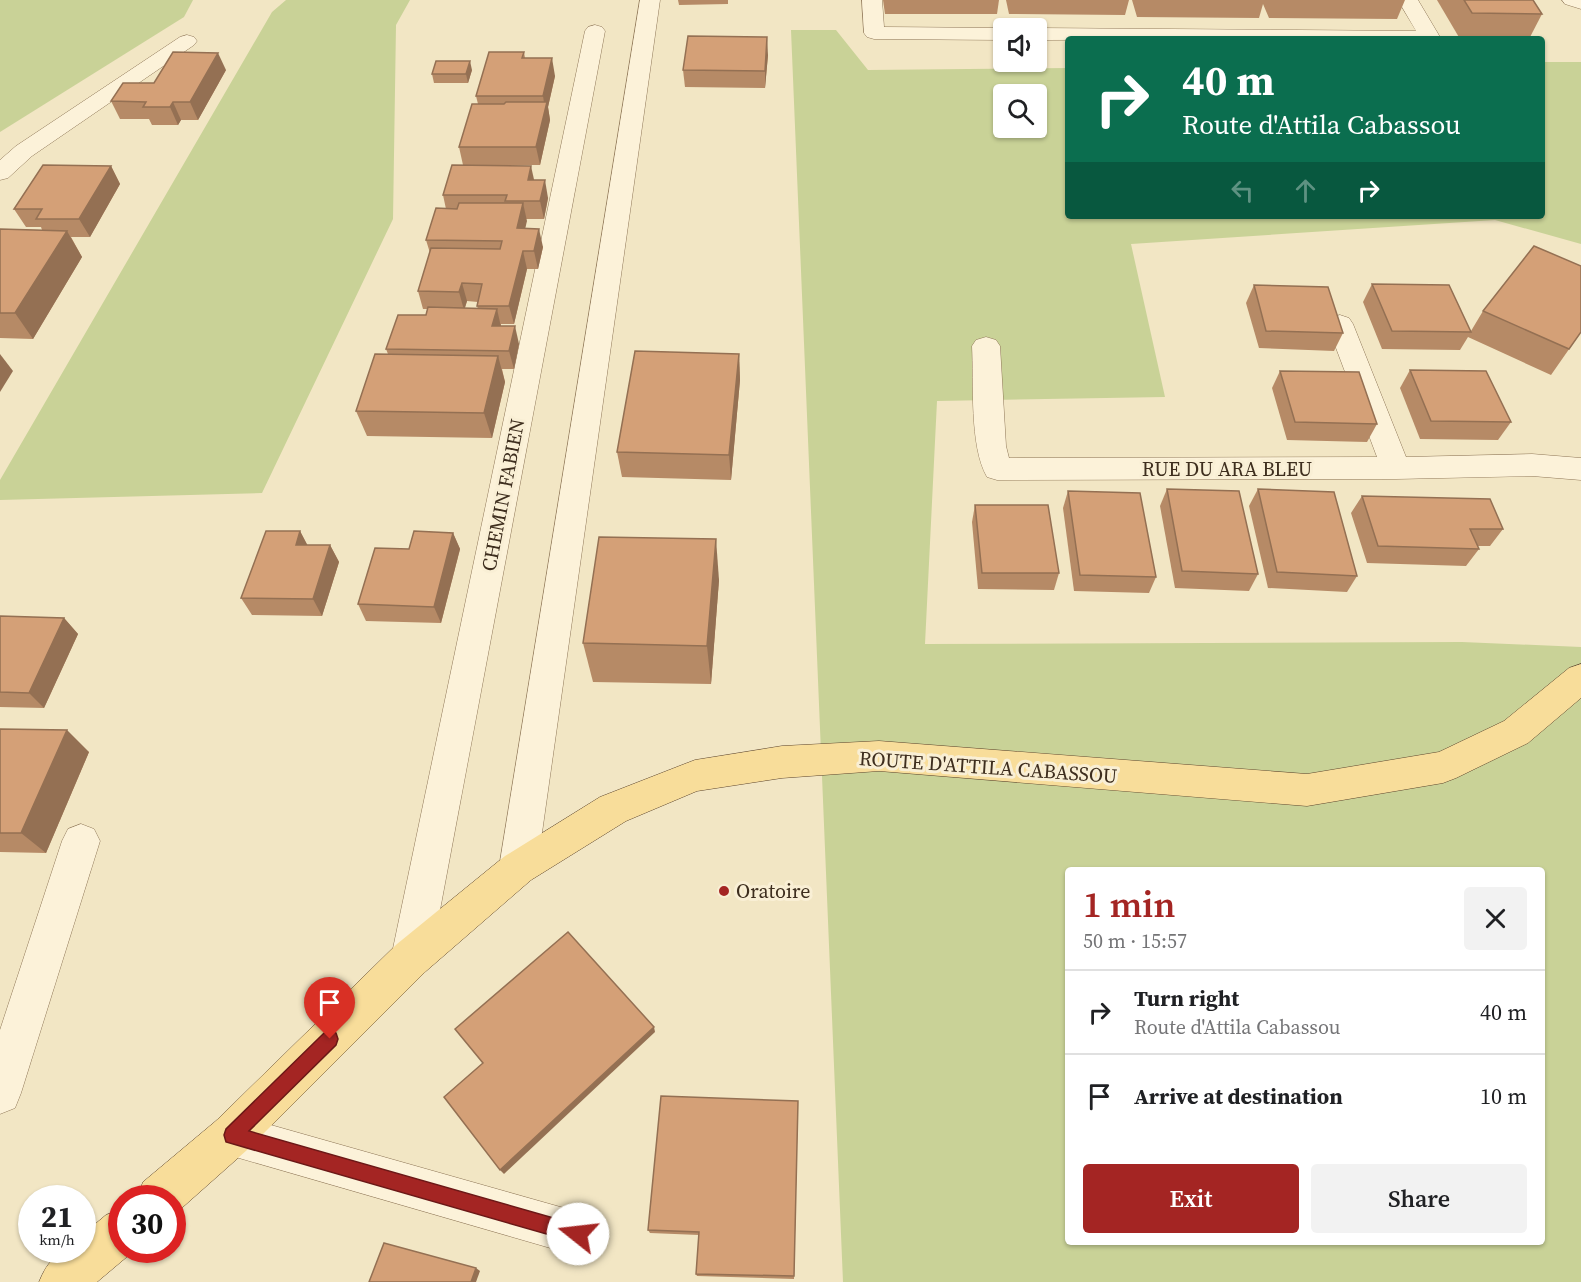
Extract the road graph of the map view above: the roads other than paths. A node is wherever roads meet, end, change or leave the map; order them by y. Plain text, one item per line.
1 (650, 0) edge
2 (872, 0) edge
3 (1408, 0) edge
4 (1572, 0) edge
5 (1581, 3) edge
6 (595, 31) dead end
7 (993, 34) edge
8 (1047, 34) edge
9 (1299, 36) edge
10 (1429, 36) edge
11 (188, 41) dead end
12 (0, 173) edge
13 (1340, 324) edge
14 (986, 346) dead end
15 (1396, 468) junction
16 (1581, 469) edge
17 (1581, 678) edge
18 (81, 842) dead end
19 (519, 868) junction
20 (411, 958) junction
21 (0, 1092) edge
22 (232, 1135) junction
23 (174, 1185) edge
24 (578, 1234) dead end
25 (108, 1243) edge
26 (62, 1282) edge

1 - 19 street
2 - 7 street
3 - 10 street
4 - 5 street
6 - 20 street, CHEMIN FABIEN
8 - 9 street
11 - 12 street
13 - 15 street
14 - 15 street, RUE DU ARA BLEU
15 - 16 street, RUE DU ARA BLEU
17 - 19 main road, ROUTE D'ATTILA CABASSOU
18 - 21 street
19 - 20 main road, ROUTE D'ATTILA CABASSOU
20 - 22 main road, ROUTE D'ATTILA CABASSOU
22 - 23 main road, ROUTE D'ATTILA CABASSOU
22 - 24 street
25 - 26 main road

